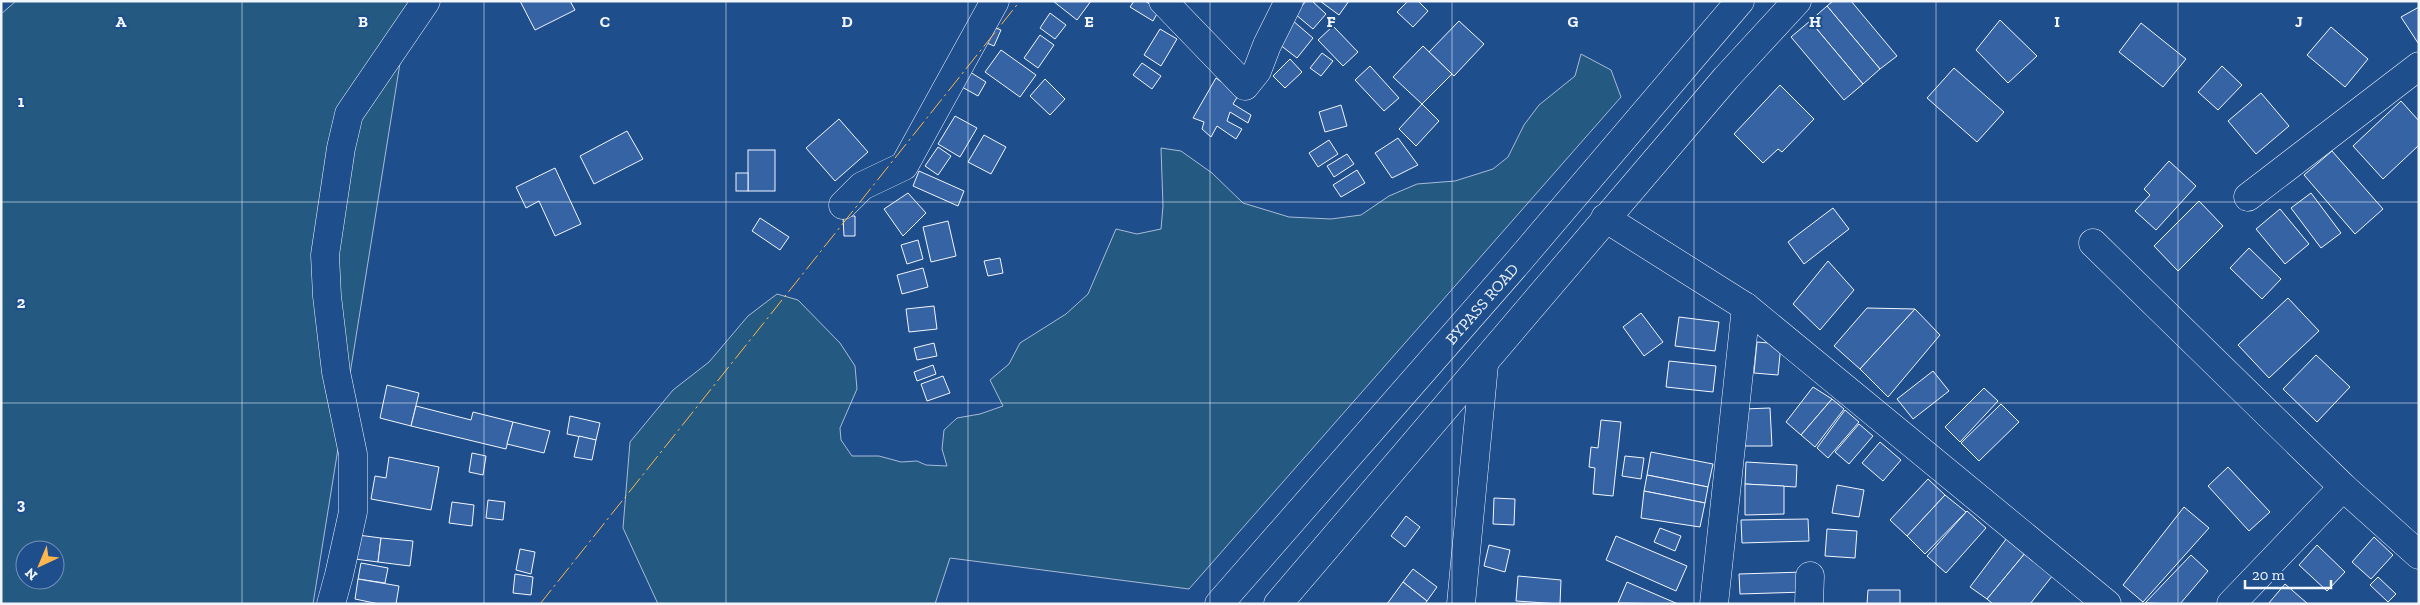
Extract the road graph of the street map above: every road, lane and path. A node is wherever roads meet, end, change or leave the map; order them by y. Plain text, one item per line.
1 (426, 1) edge
2 (995, 1) edge
3 (1163, 1) edge
4 (1288, 1) edge
5 (1740, 1) edge
6 (1797, 1) edge
7 (2419, 66) edge
8 (2248, 197) dead end
9 (843, 205) dead end
10 (1605, 218) junction
11 (2093, 243) dead end
12 (1746, 307) junction
13 (1484, 365) junction
14 (2343, 487) junction
15 (2419, 555) edge
16 (1810, 576) dead end
17 (331, 604) edge
18 (1219, 604) edge
19 (1278, 604) edge
20 (1461, 604) edge
21 (1714, 604) edge
22 (1809, 604) edge
23 (2107, 604) edge
24 (2231, 604) edge

1 - 17 main road
2 - 9 main road
3 - 4 main road
5 - 18 main road, BYPASS ROAD
6 - 10 main road
7 - 8 main road
10 - 12 main road
10 - 13 main road
11 - 14 main road
12 - 21 main road
12 - 23 main road
13 - 19 main road
13 - 20 main road
14 - 15 main road
14 - 24 main road
16 - 22 main road

